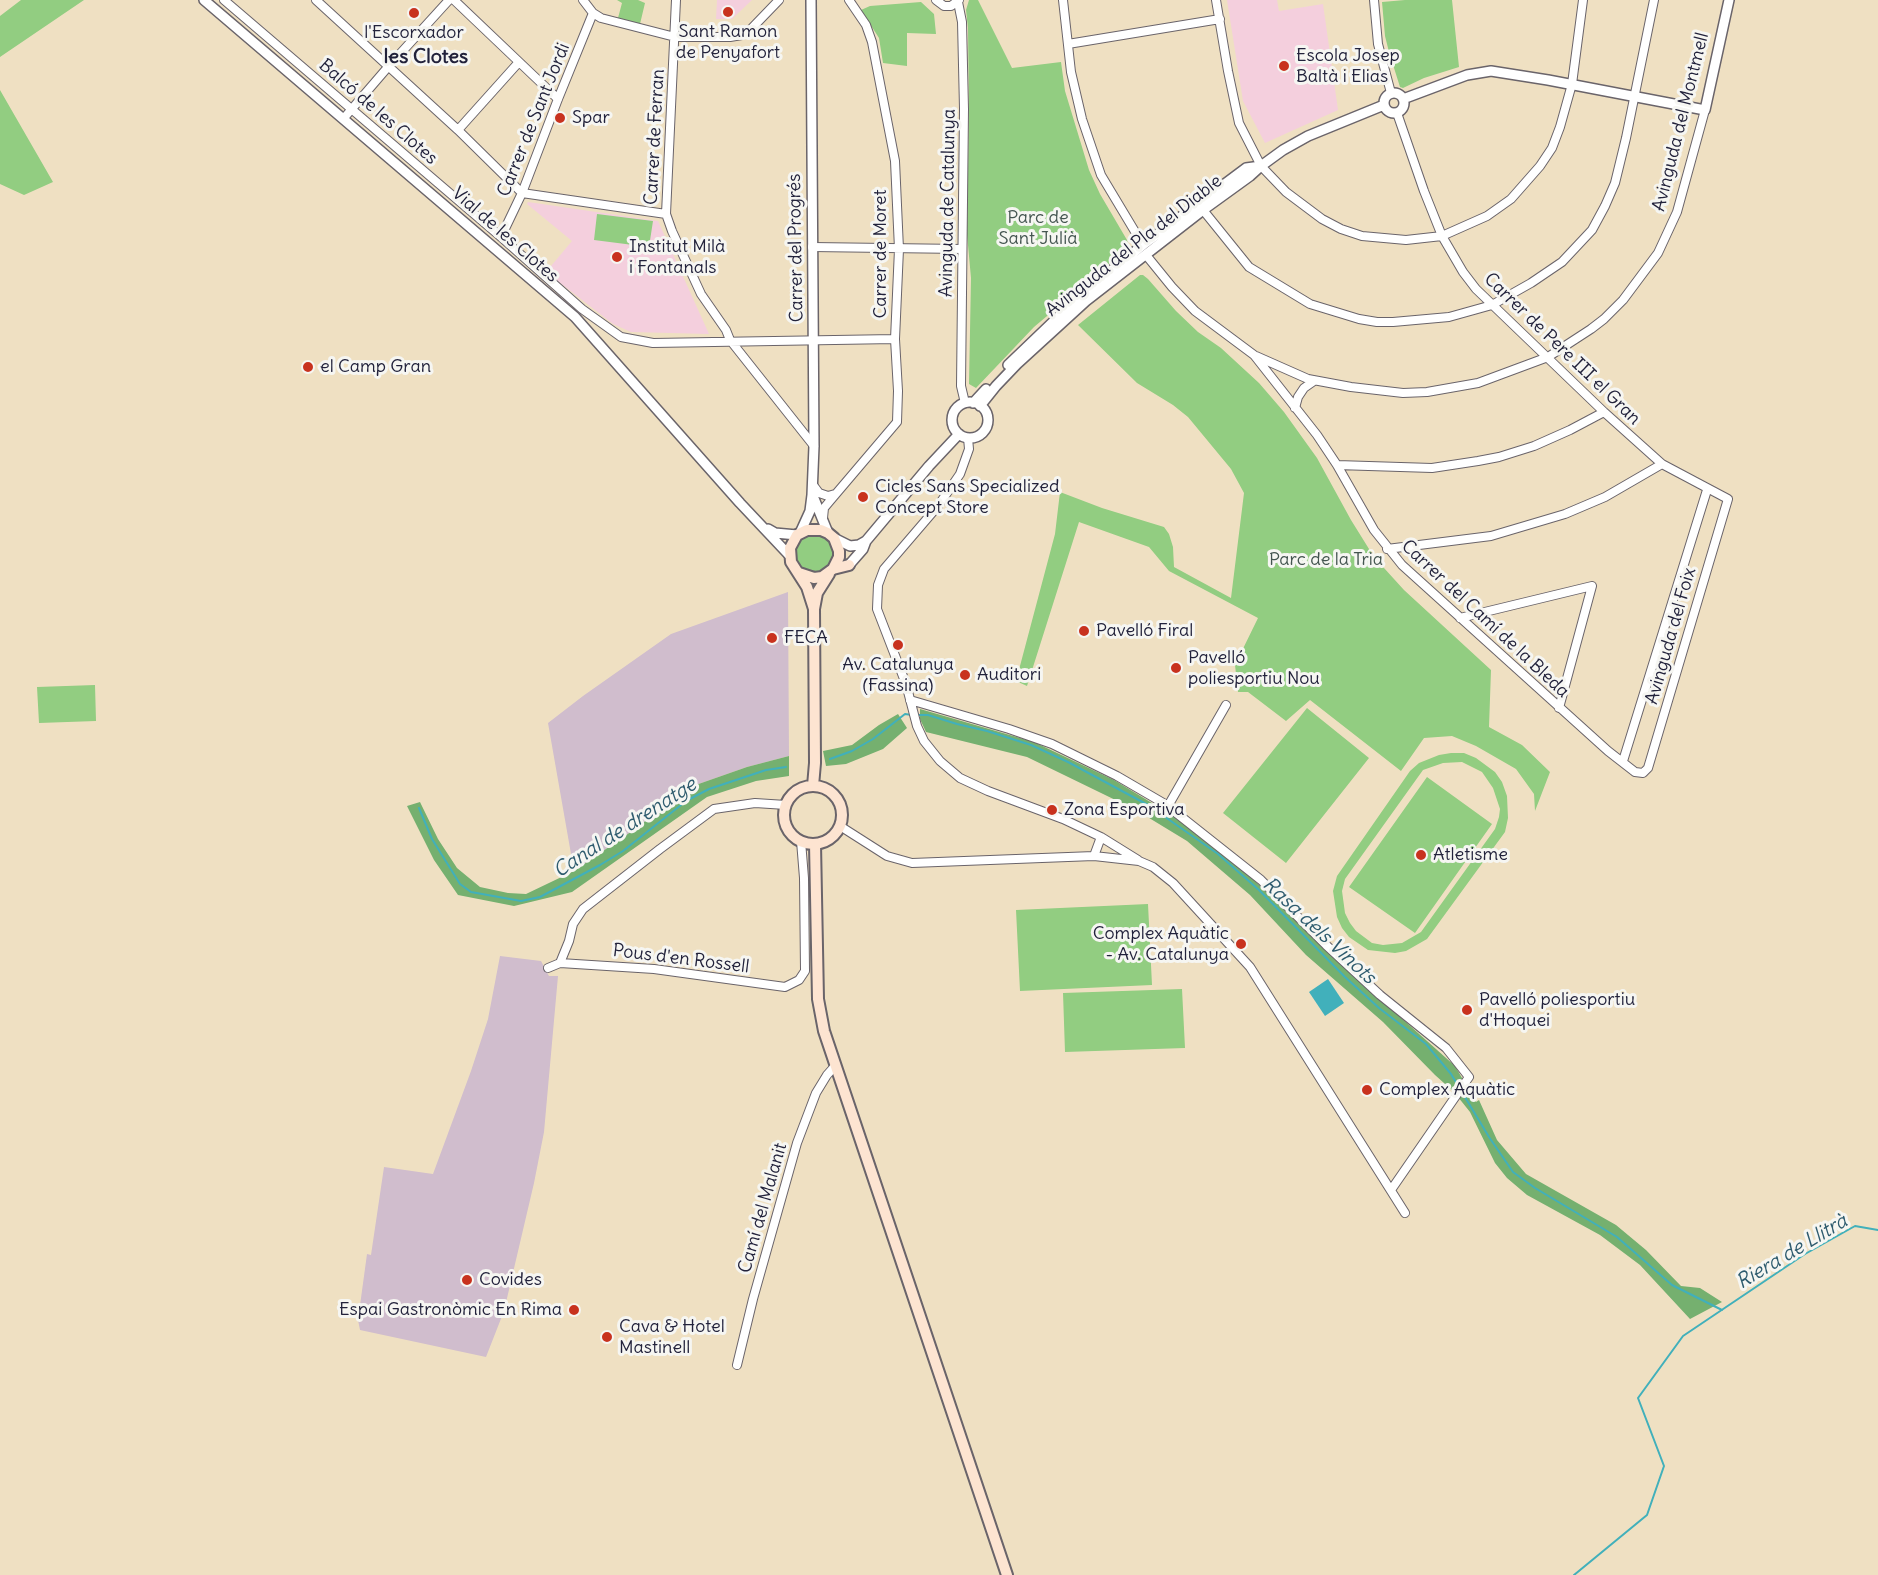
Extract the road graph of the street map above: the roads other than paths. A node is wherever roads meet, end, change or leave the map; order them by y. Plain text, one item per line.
1 (204, 0) edge
2 (224, 0) edge
3 (316, 0) edge
4 (449, 0) edge
5 (454, 0) edge
6 (583, 0) edge
7 (676, 0) edge
8 (779, 0) edge
9 (811, 0) edge
10 (849, 0) edge
11 (936, 0) edge
12 (1063, 0) edge
13 (1216, 0) edge
14 (1374, 0) edge
15 (1583, 0) edge
16 (1654, 0) edge
17 (1729, 0) edge
18 (958, 1) edge
19 (593, 13) junction
20 (1220, 19) junction
21 (675, 37) junction
22 (1068, 44) junction
23 (519, 62) junction
24 (388, 67) junction
25 (1572, 84) junction
26 (1391, 93) junction
27 (1635, 96) junction
28 (558, 99) junction
29 (1403, 99) junction
30 (1384, 105) junction
31 (351, 109) junction
32 (1705, 110) junction
33 (1397, 113) junction
34 (344, 118) junction
35 (458, 130) junction
36 (1261, 165) junction
37 (522, 193) junction
38 (1203, 210) junction
39 (666, 214) junction
40 (1442, 236) junction
41 (501, 237) junction
42 (1143, 244) junction
43 (812, 247) junction
44 (898, 249) junction
45 (962, 249) junction
46 (1146, 255) junction
47 (1492, 305) junction
48 (895, 339) junction
49 (730, 340) junction
50 (814, 341) junction
51 (1254, 355) junction
52 (1548, 357) junction
53 (1314, 381) junction
54 (973, 404) junction
55 (1295, 408) junction
56 (1604, 412) junction
57 (958, 434) junction
58 (968, 438) junction
59 (814, 446) junction
60 (1662, 464) junction
61 (1337, 465) junction
62 (813, 490) junction
63 (1707, 490) junction
64 (835, 494) junction
65 (1728, 499) joint
66 (823, 521) junction
67 (757, 522) junction
68 (799, 534) junction
69 (831, 536) junction
70 (866, 541) junction
71 (1387, 549) junction
72 (789, 555) junction
73 (849, 565) joint
74 (831, 571) junction
75 (799, 573) junction
76 (814, 609) junction
77 (1460, 618) junction
78 (910, 700) junction
79 (1226, 705) dead end
80 (1559, 708) junction
81 (1623, 761) junction
82 (1635, 772) joint
83 (813, 786) junction
84 (786, 805) junction
85 (1168, 806) junction
86 (840, 826) junction
87 (1101, 837) junction
88 (801, 842) junction
89 (815, 844) junction
90 (1116, 846) junction
91 (1094, 856) junction
92 (1106, 858) junction
93 (1139, 861) junction
94 (560, 963) junction
95 (548, 968) dead end
96 (835, 1066) junction
97 (1391, 1190) junction
98 (1405, 1213) dead end
99 (737, 1365) dead end
100 (1007, 1575) edge

1 - 34 street, Vial de les Clotes
2 - 31 street, Balcó de les Clotes
3 - 24 street
4 - 24 street
5 - 23 street
6 - 19 street
7 - 21 street, Carrer de Ferran
8 - 21 street
9 - 43 street, Carrer del Progrés
10 - 44 street, Carrer de Moret
11 - 18 street
12 - 22 street
13 - 20 street
14 - 26 street
15 - 25 street
16 - 27 street
17 - 32 street, Avinguda del Montmell
18 - 45 street, Avinguda de Catalunya
19 - 21 street
19 - 28 street, Carrer de Sant Jordi
20 - 22 street
20 - 36 street
21 - 39 street, Carrer de Ferran
22 - 42 street
23 - 28 street
23 - 35 street
24 - 31 street
24 - 35 street
25 - 27 street
25 - 29 street
25 - 40 street
26 - 29 street
26 - 30 street
27 - 32 street
27 - 47 street
28 - 37 street, Carrer de Sant Jordi
29 - 33 street
30 - 33 street
30 - 36 street, Avinguda del Pla del Diable
31 - 34 street
31 - 41 street, Balcó de les Clotes
32 - 52 street, Avinguda del Montmell
33 - 40 street, Carrer de Pere III el Gran
34 - 67 street, Vial de les Clotes
35 - 37 street
36 - 38 street, Avinguda del Pla del Diable
36 - 40 street
36 - 42 street, Avinguda del Pla del Diable
37 - 39 street
37 - 41 street, Carrer de Sant Jordi
38 - 46 street, Avinguda del Pla del Diable
38 - 47 street
39 - 49 street, Carrer de Ferran
40 - 47 street, Carrer de Pere III el Gran
41 - 49 street, Balcó de les Clotes
42 - 54 street, Avinguda del Pla del Diable
43 - 44 street
43 - 50 street, Carrer del Progrés
44 - 45 street
44 - 48 street, Carrer de Moret
45 - 54 street, Avinguda de Catalunya
46 - 51 street, Carrer del Camí de la Bleda
46 - 54 street, Avinguda del Pla del Diable
47 - 52 street, Carrer de Pere III el Gran
48 - 50 street, Balcó de les Clotes
48 - 64 street, Carrer de Moret
49 - 50 street, Balcó de les Clotes
49 - 59 street, Carrer de Ferran
50 - 59 street, Carrer del Progrés
51 - 53 street, Avinguda del Montmell
51 - 55 street, Carrer del Camí de la Bleda
52 - 53 street, Avinguda del Montmell
52 - 56 street, Carrer de Pere III el Gran
53 - 55 street
54 - 57 street
54 - 58 street
55 - 61 street, Carrer del Camí de la Bleda
56 - 60 street, Carrer de Pere III el Gran
56 - 61 street
57 - 58 street
57 - 70 street
58 - 78 street
59 - 62 street, Carrer del Progrés
60 - 63 street, Carrer de Pere III el Gran
60 - 71 street
61 - 71 street, Carrer del Camí de la Bleda
62 - 64 street
62 - 66 street, Carrer del Progrés
62 - 68 street, Carrer del Progrés
63 - 65 street, Carrer de Pere III el Gran
63 - 81 street, Avinguda del Foix
64 - 66 street, Carrer de Moret
65 - 82 street, Avinguda del Foix
66 - 69 street, Carrer del Progrés
67 - 68 street, Vial de les Clotes
67 - 72 street, Vial de les Clotes
68 - 69 main road
68 - 72 main road
69 - 70 street
69 - 74 main road
70 - 73 street
71 - 77 street, Carrer del Camí de la Bleda
72 - 75 main road
73 - 74 main road
74 - 75 main road
74 - 76 main road
75 - 76 main road
76 - 83 main road
77 - 80 street, Carrer del Camí de la Bleda
77 - 80 street
78 - 85 street
78 - 87 street
79 - 85 street
80 - 81 street, Carrer del Camí de la Bleda
81 - 82 street, Carrer del Camí de la Bleda
83 - 84 main road
83 - 86 main road
84 - 88 main road
84 - 94 street
85 - 97 street
86 - 89 main road
86 - 91 street
87 - 90 street
87 - 91 street
88 - 89 main road
88 - 94 street, Pous d'en Rossell
89 - 96 main road
90 - 91 street
90 - 92 street
90 - 93 street
91 - 92 street
92 - 93 street
93 - 97 street
94 - 95 street, Pous d'en Rossell
96 - 99 street, Camí del Malanit
96 - 100 main road
97 - 98 street

